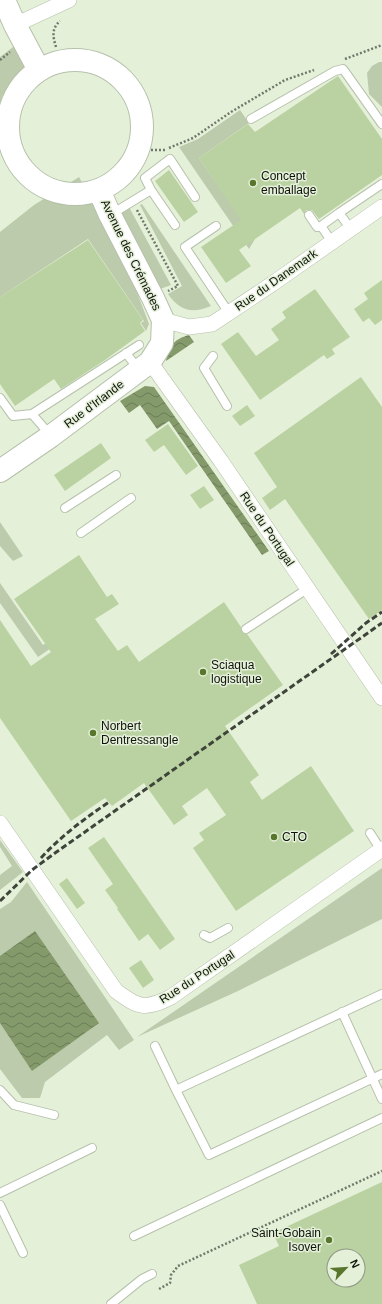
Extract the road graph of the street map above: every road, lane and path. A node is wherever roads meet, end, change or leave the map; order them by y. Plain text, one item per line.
1 (4, 0) edge
2 (66, 1) edge
3 (15, 25) junction
4 (382, 45) edge
5 (56, 48) dead end
6 (345, 59) dead end
7 (39, 70) junction
8 (315, 70) dead end
9 (251, 119) dead end
10 (382, 124) edge
11 (143, 150) dead end
12 (382, 184) edge
13 (99, 190) junction
14 (151, 190) junction
15 (195, 197) dead end
16 (132, 202) junction
17 (382, 207) edge
18 (339, 213) junction
19 (110, 215) junction
20 (309, 215) dead end
21 (175, 225) dead end
22 (216, 226) dead end
23 (320, 226) junction
24 (351, 229) junction
25 (332, 242) junction
26 (154, 298) junction
27 (229, 313) junction
28 (163, 320) junction
29 (126, 353) junction
30 (213, 356) dead end
31 (143, 359) junction
32 (0, 398) edge
33 (227, 406) dead end
34 (32, 414) junction
35 (51, 436) junction
36 (0, 471) edge
37 (116, 475) dead end
38 (132, 498) dead end
39 (65, 508) dead end
40 (81, 532) dead end
41 (307, 589) junction
42 (246, 629) dead end
43 (381, 696) edge
44 (0, 823) edge
45 (370, 833) dead end
46 (381, 850) edge
47 (228, 928) dead end
48 (204, 935) dead end
49 (382, 994) edge
50 (342, 1012) junction
51 (155, 1046) dead end
52 (382, 1074) edge
53 (372, 1078) junction
54 (0, 1090) edge
55 (176, 1090) junction
56 (382, 1099) edge
57 (54, 1115) dead end
58 (382, 1118) edge
59 (92, 1148) dead end
60 (382, 1171) edge
61 (0, 1193) edge
62 (0, 1205) edge
63 (134, 1236) dead end
64 (23, 1253) dead end
65 (152, 1274) dead end
66 (159, 1289) dead end
67 (111, 1304) edge

1 - 3 street
2 - 3 street
2 - 5 path
3 - 7 street
4 - 6 path
7 - 13 street, Avenue des Crémades
7 - 13 street, Avenue des Crémades
8 - 11 path
9 - 10 lane
12 - 18 lane
13 - 19 street, Avenue des Crémades
14 - 15 lane
14 - 16 lane
14 - 21 lane
16 - 19 lane
16 - 26 path
17 - 24 street, Rue du Danemark
18 - 23 lane
18 - 24 lane
19 - 26 street, Avenue des Crémades
20 - 23 lane
22 - 27 lane
23 - 25 lane
24 - 25 street, Rue du Danemark
25 - 27 street, Rue du Danemark
26 - 28 street, Avenue des Crémades
27 - 28 street, Rue du Danemark
28 - 31 street, Rue d'Irlande
29 - 31 lane
29 - 31 lane
29 - 34 lane
30 - 33 lane
31 - 35 street, Rue d'Irlande
31 - 41 street, Rue du Portugal
32 - 34 lane
34 - 35 lane
35 - 36 street, Rue d'Irlande
37 - 39 lane
38 - 40 lane
41 - 42 lane
41 - 43 street, Rue du Portugal
44 - 46 street, Rue du Portugal
45 - 46 lane
47 - 48 lane
49 - 50 lane
50 - 53 lane
50 - 55 lane
51 - 55 lane
52 - 53 lane
53 - 55 lane
53 - 56 lane
54 - 57 lane
58 - 63 lane
59 - 61 lane
60 - 66 path
62 - 64 lane
65 - 67 lane

